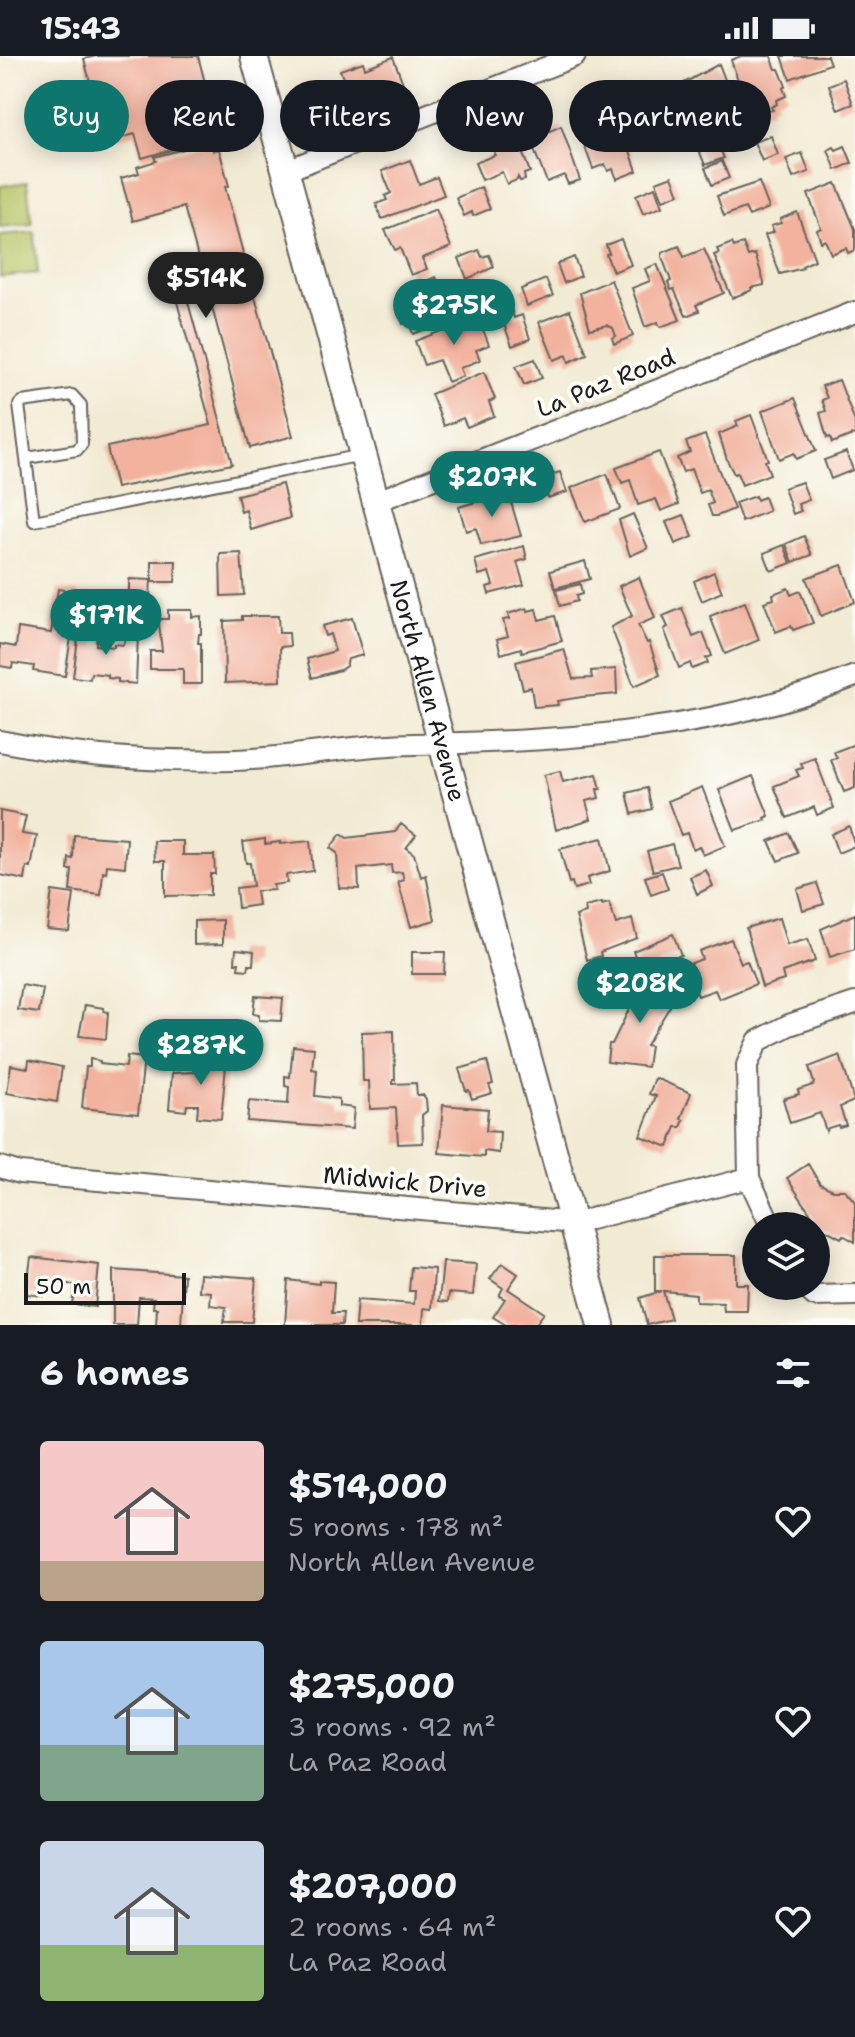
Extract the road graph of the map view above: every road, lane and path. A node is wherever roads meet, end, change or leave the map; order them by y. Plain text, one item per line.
1 (254, 56) edge
2 (575, 56) edge
3 (285, 171) junction
4 (855, 312) edge
5 (362, 455) junction
6 (27, 458) junction
7 (375, 502) junction
8 (855, 676) edge
9 (0, 741) edge
10 (442, 745) junction
11 (855, 1003) edge
12 (0, 1167) edge
13 (749, 1178) junction
14 (765, 1212) edge
15 (575, 1223) junction
16 (855, 1295) edge
17 (830, 1296) edge
18 (601, 1325) edge

1 - 3 street, North Allen Avenue
2 - 3 street
3 - 5 street, North Allen Avenue
4 - 7 street, La Paz Road
5 - 6 lane
5 - 7 street, North Allen Avenue
6 - 6 lane
7 - 10 street, North Allen Avenue
8 - 10 street
9 - 10 street
10 - 15 street, North Allen Avenue
11 - 13 street
12 - 15 street, Midwick Drive
13 - 14 street
13 - 15 street, Midwick Drive
15 - 18 street, North Allen Avenue
16 - 17 street

